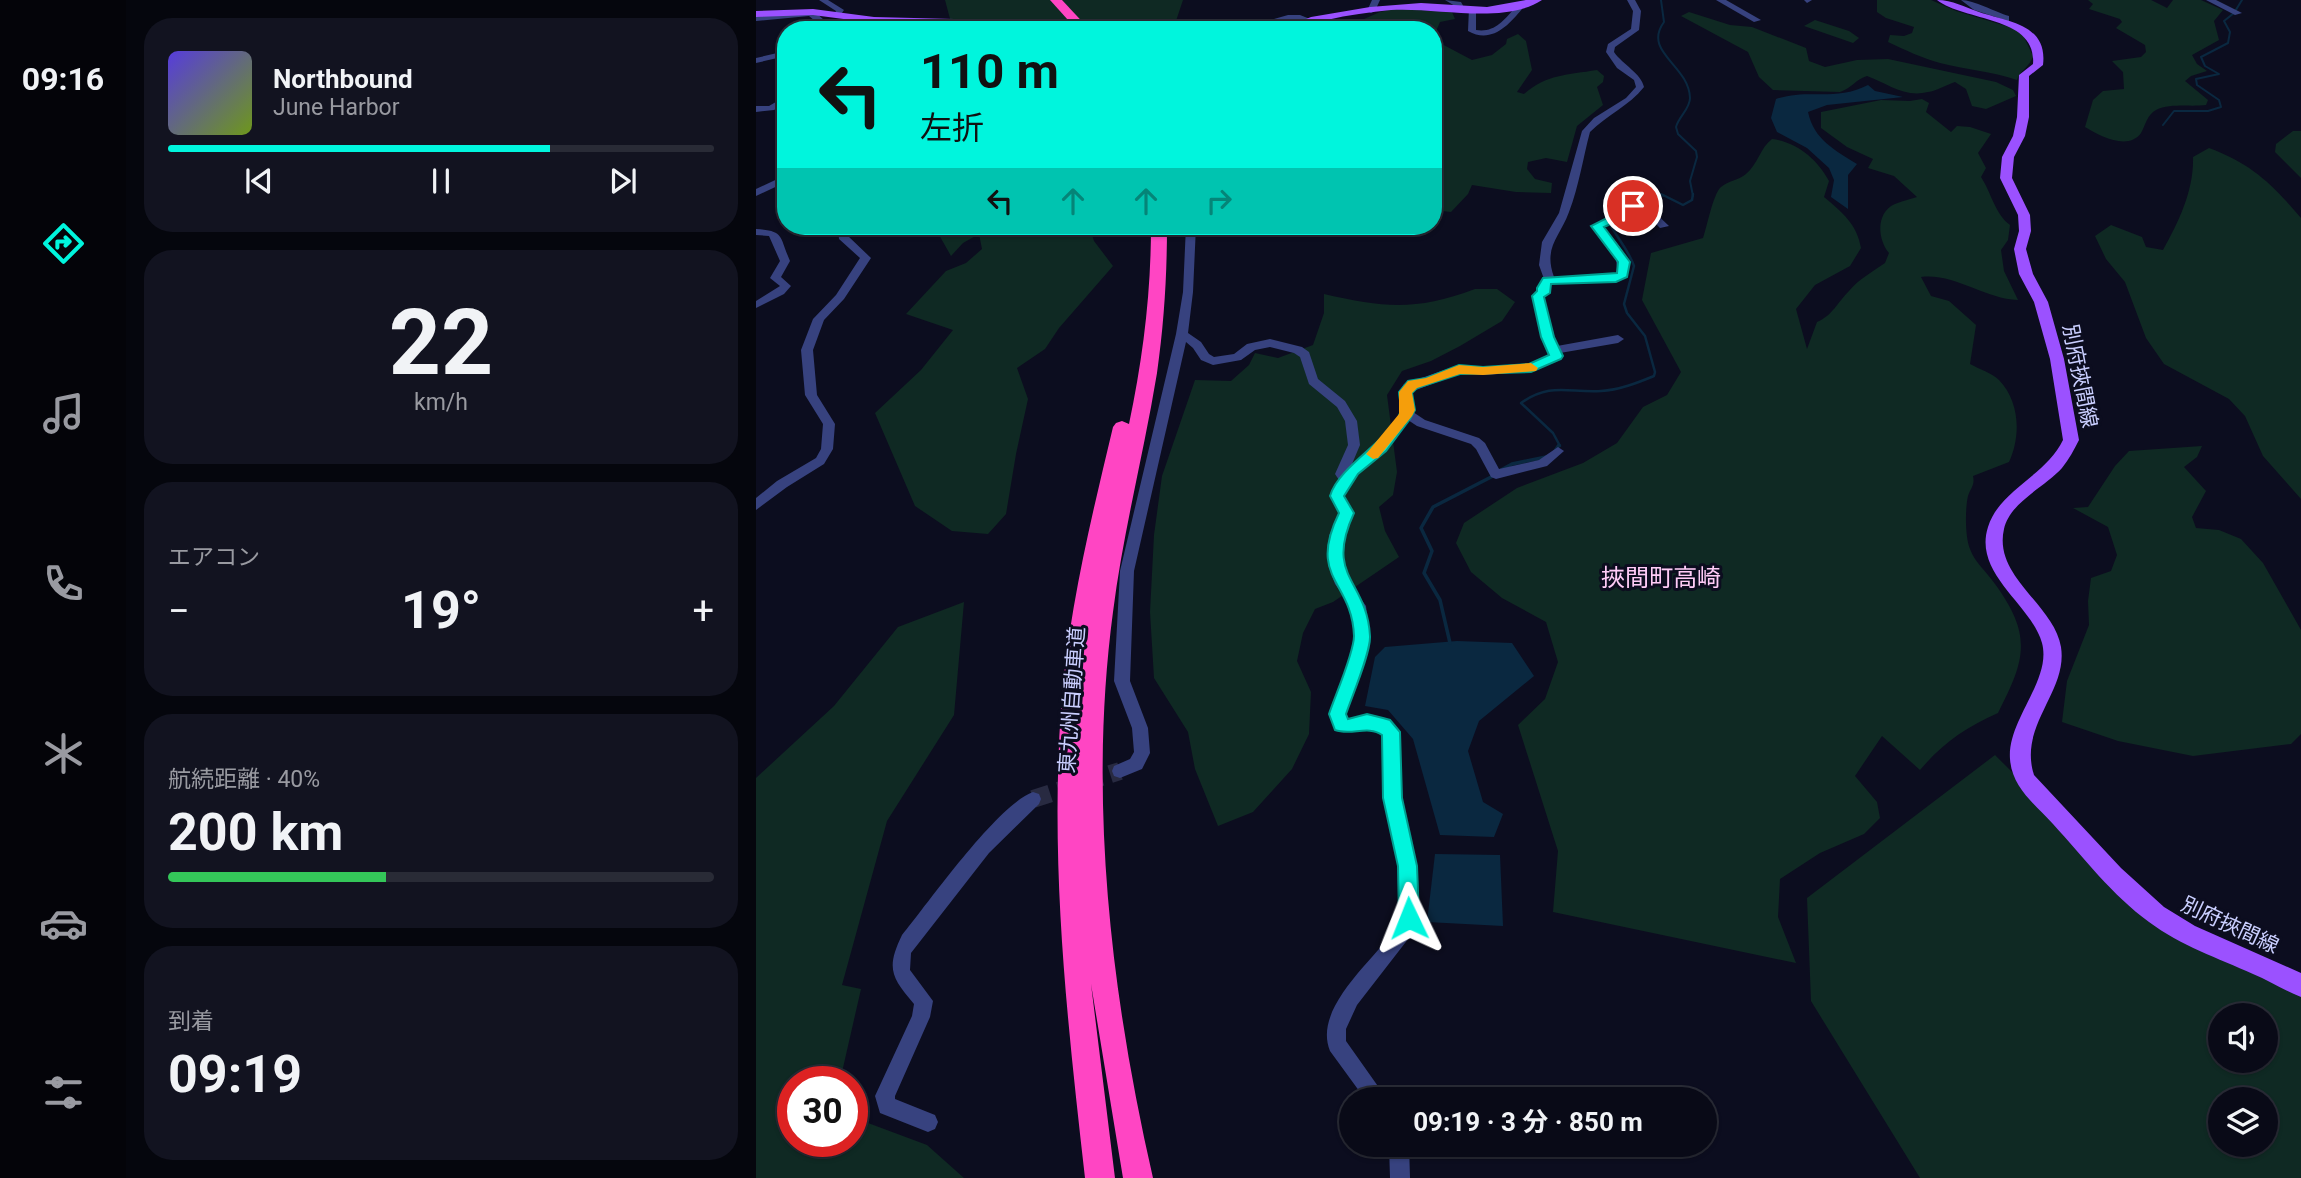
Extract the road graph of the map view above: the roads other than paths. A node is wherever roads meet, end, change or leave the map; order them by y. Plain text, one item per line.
1 (823, 0) edge
2 (1045, 0) edge
3 (1056, 0) edge
4 (1376, 0) edge
5 (1449, 0) edge
6 (1537, 0) edge
7 (1631, 0) edge
8 (1720, 0) edge
9 (1942, 0) edge
10 (1965, 0) edge
11 (2210, 0) edge
12 (1516, 6) junction
13 (1461, 9) junction
14 (1472, 10) junction
15 (1371, 11) junction
16 (812, 13) junction
17 (2238, 13) dead end
18 (836, 15) junction
19 (756, 16) edge
20 (1757, 20) dead end
21 (821, 21) edge
22 (881, 21) edge
23 (1070, 21) edge
24 (1070, 21) edge
25 (1276, 21) edge
26 (1311, 21) joint
27 (2005, 22) junction
28 (777, 55) edge
29 (756, 61) edge
30 (777, 104) edge
31 (771, 107) junction
32 (756, 109) edge
33 (777, 110) edge
34 (777, 182) edge
35 (756, 193) edge
36 (1664, 226) dead end
37 (756, 232) edge
38 (844, 235) edge
39 (1146, 235) edge
40 (1159, 235) edge
41 (1191, 235) edge
42 (1547, 281) junction
43 (756, 305) edge
44 (1182, 334) junction
45 (1618, 339) dead end
46 (1555, 350) junction
47 (1407, 413) junction
48 (1558, 451) dead end
49 (1345, 480) junction
50 (756, 505) edge
51 (1120, 771) tunnel mouth
52 (1033, 799) tunnel mouth
53 (2301, 986) edge
54 (1368, 1087) edge
55 (929, 1122) dead end
56 (1399, 1157) edge
57 (1100, 1178) edge
58 (1138, 1178) edge
59 (1400, 1178) edge

1 - 18 street
2 - 23 highway
3 - 24 highway
4 - 15 street
5 - 13 street
6 - 12 main road
7 - 42 street
8 - 20 street
9 - 27 main road, 別府挾間線
10 - 27 street
11 - 17 street
12 - 14 main road
12 - 14 street
13 - 14 main road
13 - 15 main road
15 - 26 main road
16 - 18 main road
16 - 19 main road
16 - 21 street
18 - 22 main road
25 - 26 street
27 - 53 main road, 別府挾間線
28 - 29 street
30 - 31 street
31 - 32 street
31 - 33 street
34 - 35 street
36 - 42 street
37 - 43 street
38 - 50 street
39 - 57 highway, 東九州自動車道
40 - 58 highway, 東九州自動車道
41 - 44 street
42 - 46 street
44 - 49 street
44 - 51 street
45 - 46 street
46 - 47 street
47 - 48 street
47 - 49 street
49 - 54 street
52 - 55 street
56 - 59 street

